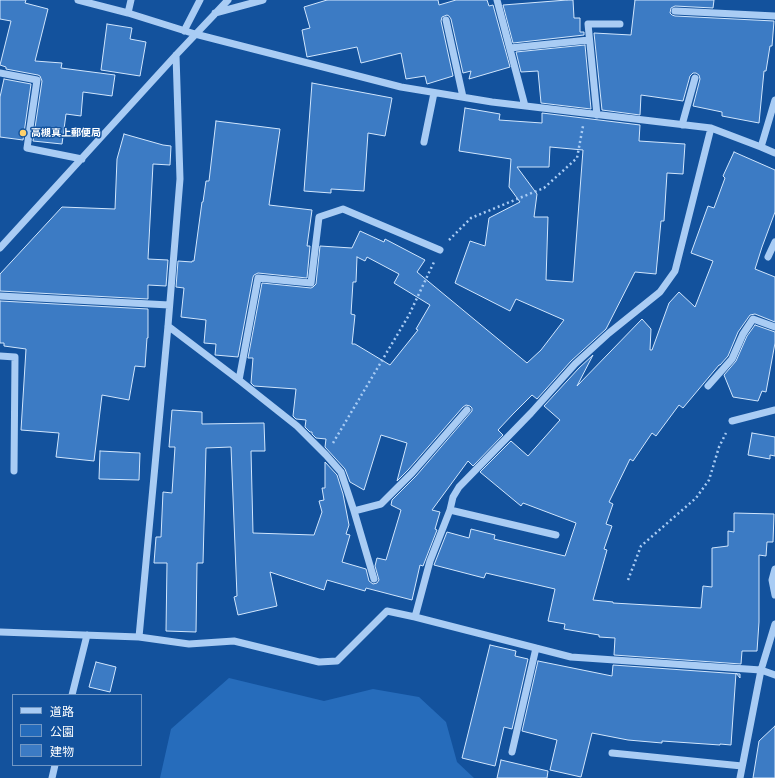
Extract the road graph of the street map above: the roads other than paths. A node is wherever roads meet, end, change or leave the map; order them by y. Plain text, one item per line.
1 (78, 0) edge
2 (131, 0) edge
3 (200, 0) edge
4 (228, 0) edge
5 (263, 0) edge
6 (497, 0) edge
7 (675, 10) dead end
8 (128, 12) junction
9 (215, 14) junction
10 (775, 16) edge
11 (446, 20) dead end
12 (620, 24) dead end
13 (184, 31) junction
14 (195, 34) junction
15 (590, 40) junction
16 (510, 48) junction
17 (176, 55) junction
18 (0, 73) edge
19 (695, 78) dead end
20 (434, 93) junction
21 (463, 97) junction
22 (775, 100) edge
23 (525, 106) junction
24 (597, 115) junction
25 (682, 125) junction
26 (711, 128) junction
27 (424, 142) dead end
28 (762, 147) junction
29 (775, 153) edge
30 (82, 159) junction
31 (775, 242) edge
32 (0, 248) edge
33 (440, 250) road end
34 (768, 257) dead end
35 (0, 296) edge
36 (169, 305) junction
37 (168, 326) junction
38 (775, 327) edge
39 (0, 356) edge
40 (239, 380) junction
41 (708, 386) dead end
42 (467, 410) dead end
43 (775, 410) edge
44 (732, 421) road end
45 (14, 471) dead end
46 (354, 510) junction
47 (450, 510) junction
48 (556, 535) dead end
49 (775, 569) edge
50 (374, 579) dead end
51 (775, 595) edge
52 (415, 617) junction
53 (775, 624) edge
54 (0, 632) edge
55 (87, 635) junction
56 (139, 637) junction
57 (536, 648) junction
58 (761, 670) junction
59 (775, 675) edge
60 (72, 694) edge
61 (512, 752) dead end
62 (612, 753) dead end
63 (55, 766) edge
64 (742, 766) junction
65 (52, 778) edge
66 (740, 778) edge

1 - 8 street
2 - 8 street
3 - 13 street
4 - 9 street
5 - 9 street
6 - 16 street
7 - 10 street
8 - 13 street
9 - 14 street
11 - 21 street
12 - 15 street
13 - 14 street
14 - 17 street
14 - 20 street
15 - 16 street
15 - 24 street
16 - 23 street
17 - 30 street
17 - 36 street
18 - 30 street
19 - 25 street
20 - 21 street
20 - 27 street
21 - 23 street
22 - 28 street
23 - 24 street
24 - 25 street
25 - 26 street
26 - 28 street
26 - 47 street
28 - 29 street
30 - 32 street
31 - 34 street
33 - 40 street
35 - 36 street
36 - 37 street
37 - 40 street
37 - 56 street
38 - 41 street
39 - 45 street
40 - 46 street
42 - 46 street
43 - 44 street
46 - 50 street
47 - 48 street
47 - 52 street
49 - 51 street
52 - 56 street
52 - 57 street
53 - 58 street
54 - 55 street
55 - 56 street
55 - 60 street
57 - 58 street
57 - 61 street
58 - 59 street
58 - 64 street
62 - 64 street
63 - 65 street
64 - 66 street

